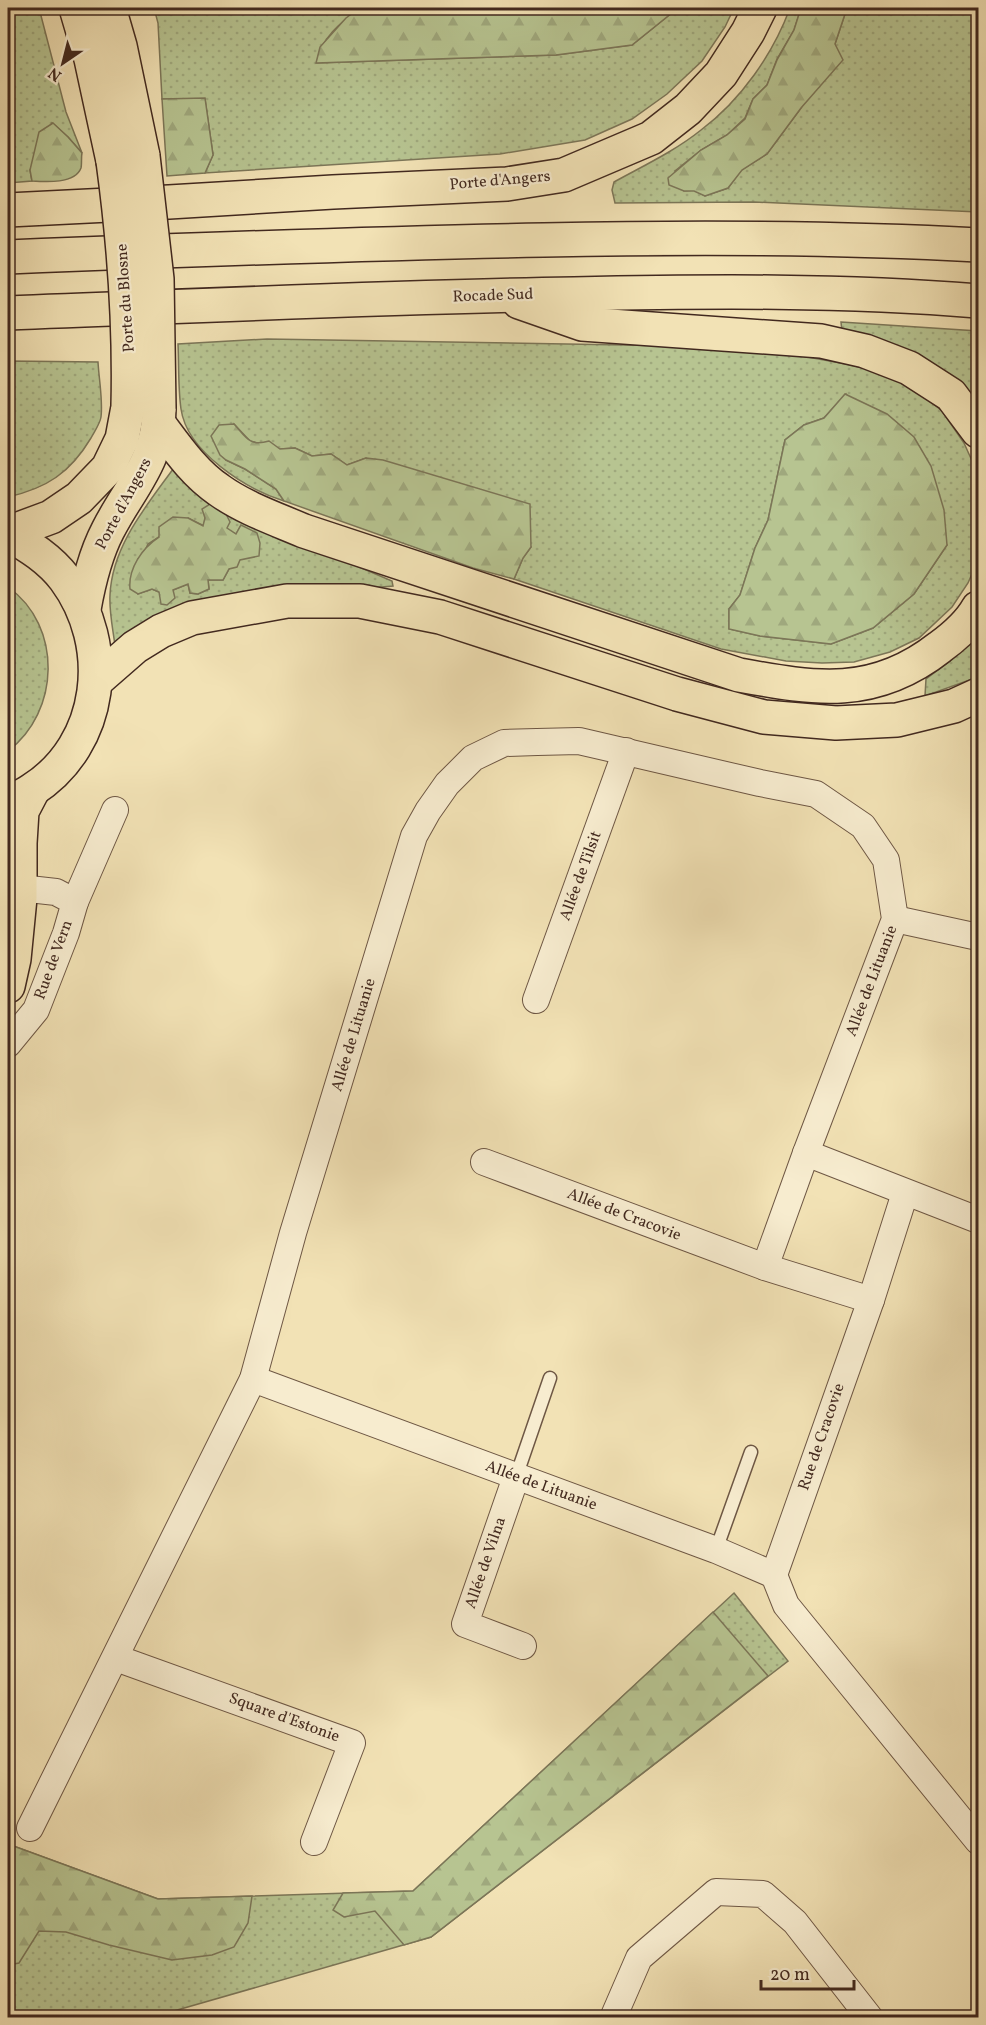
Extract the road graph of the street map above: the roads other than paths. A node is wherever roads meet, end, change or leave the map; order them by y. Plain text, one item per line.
1 (76, 8) edge
2 (109, 8) edge
3 (760, 8) edge
4 (128, 158) junction
5 (8, 210) edge
6 (978, 245) edge
7 (8, 257) edge
8 (499, 295) junction
9 (978, 301) edge
10 (8, 313) edge
11 (149, 413) junction
12 (978, 430) edge
13 (8, 533) edge
14 (978, 608) edge
15 (84, 609) junction
16 (96, 681) junction
17 (978, 695) edge
18 (626, 751) junction
19 (20, 796) edge
20 (115, 810) dead end
21 (20, 888) junction
22 (75, 902) junction
23 (895, 919) junction
24 (978, 937) edge
25 (8, 986) edge
26 (536, 1000) dead end
27 (8, 1044) edge
28 (806, 1153) junction
29 (484, 1161) dead end
30 (905, 1193) junction
31 (978, 1220) edge
32 (765, 1267) junction
33 (871, 1300) junction
34 (550, 1378) dead end
35 (253, 1379) junction
36 (751, 1452) dead end
37 (516, 1477) junction
38 (716, 1550) junction
39 (774, 1575) junction
40 (523, 1646) dead end
41 (116, 1658) junction
42 (30, 1827) dead end
43 (978, 1840) edge
44 (314, 1842) dead end
45 (613, 2018) edge
46 (870, 2018) edge

1 - 4 main road, Porte du Blosne
2 - 4 main road
3 - 5 main road, Porte d'Angers
4 - 11 main road, Porte du Blosne, bridge
6 - 7 main road
8 - 9 main road, Rocade Sud
8 - 10 main road, Rocade Sud
8 - 12 main road
11 - 13 main road, Porte du Blosne
11 - 14 main road
11 - 15 main road, Porte d'Angers
13 - 15 main road, Porte du Blosne
15 - 16 main road, Porte du Blosne
16 - 17 main road
16 - 19 main road, Porte du Blosne
18 - 23 street, Allée de Lituanie
18 - 26 street, Allée de Tilsit
18 - 35 street, Allée de Lituanie
19 - 21 main road
20 - 22 street, Rue de Vern
21 - 22 street, Rue de Vern
21 - 25 main road
22 - 27 street, Rue de Vern
23 - 24 street
23 - 28 street, Allée de Lituanie
28 - 30 street
28 - 32 street, Allée de Lituanie
29 - 32 street, Allée de Cracovie
30 - 31 street
30 - 33 street, Rue de Cracovie
32 - 33 street, Allée de Cracovie
33 - 39 street, Rue de Cracovie
34 - 37 lane
35 - 37 street, Allée de Lituanie
35 - 41 street
36 - 38 lane
37 - 38 street, Allée de Lituanie
37 - 40 street, Allée de Vilna
38 - 39 street, Allée de Lituanie
39 - 43 street
41 - 42 street
41 - 44 street, Square d'Estonie
45 - 46 street

